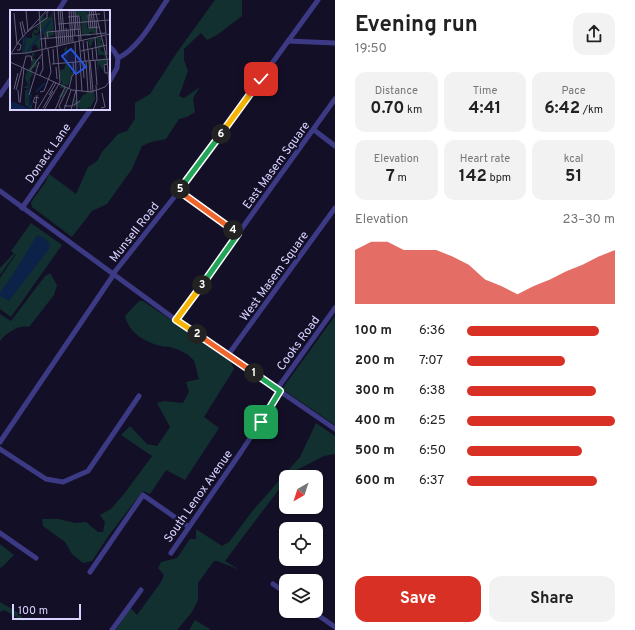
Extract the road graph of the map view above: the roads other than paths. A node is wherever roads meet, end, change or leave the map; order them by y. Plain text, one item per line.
1 (65, 0) edge
2 (168, 0) edge
3 (318, 0) edge
4 (59, 10) edge
5 (288, 41) junction
6 (335, 43) edge
7 (110, 47) edge
8 (118, 58) junction
9 (10, 80) edge
10 (110, 80) edge
11 (0, 95) edge
12 (335, 99) edge
13 (90, 110) edge
14 (314, 130) junction
15 (335, 146) edge
16 (0, 191) edge
17 (179, 191) junction
18 (22, 208) junction
19 (335, 208) edge
20 (238, 234) junction
21 (113, 274) junction
22 (335, 308) edge
23 (176, 320) junction
24 (228, 355) junction
25 (279, 390) junction
26 (139, 396) dead end
27 (335, 429) edge
28 (0, 442) edge
29 (0, 449) edge
30 (189, 527) junction
31 (0, 533) edge
32 (171, 553) dead end
33 (36, 558) dead end
34 (90, 572) dead end
35 (272, 584) dead end
36 (279, 588) edge
37 (140, 590) dead end
38 (323, 618) edge
39 (335, 626) edge
40 (112, 630) edge

1 - 4 street
2 - 8 street
3 - 5 street, Munsell Road
5 - 6 street
5 - 17 street, Munsell Road
7 - 8 street
8 - 10 street
9 - 11 street
12 - 14 street, East Masem Square
13 - 18 street, Donack Lane
14 - 15 street
14 - 20 street, East Masem Square
16 - 18 street
17 - 20 street
17 - 21 street, Munsell Road
18 - 21 street
19 - 24 street, West Masem Square
20 - 23 street, East Masem Square
21 - 23 street
21 - 28 street, Munsell Road
22 - 25 street, Cooks Road
23 - 24 street
24 - 25 street
25 - 27 street
25 - 30 street, South Lenox Avenue
26 - 29 street
30 - 32 street, South Lenox Avenue
30 - 34 street
31 - 33 street
35 - 36 street
37 - 40 street
38 - 39 street

